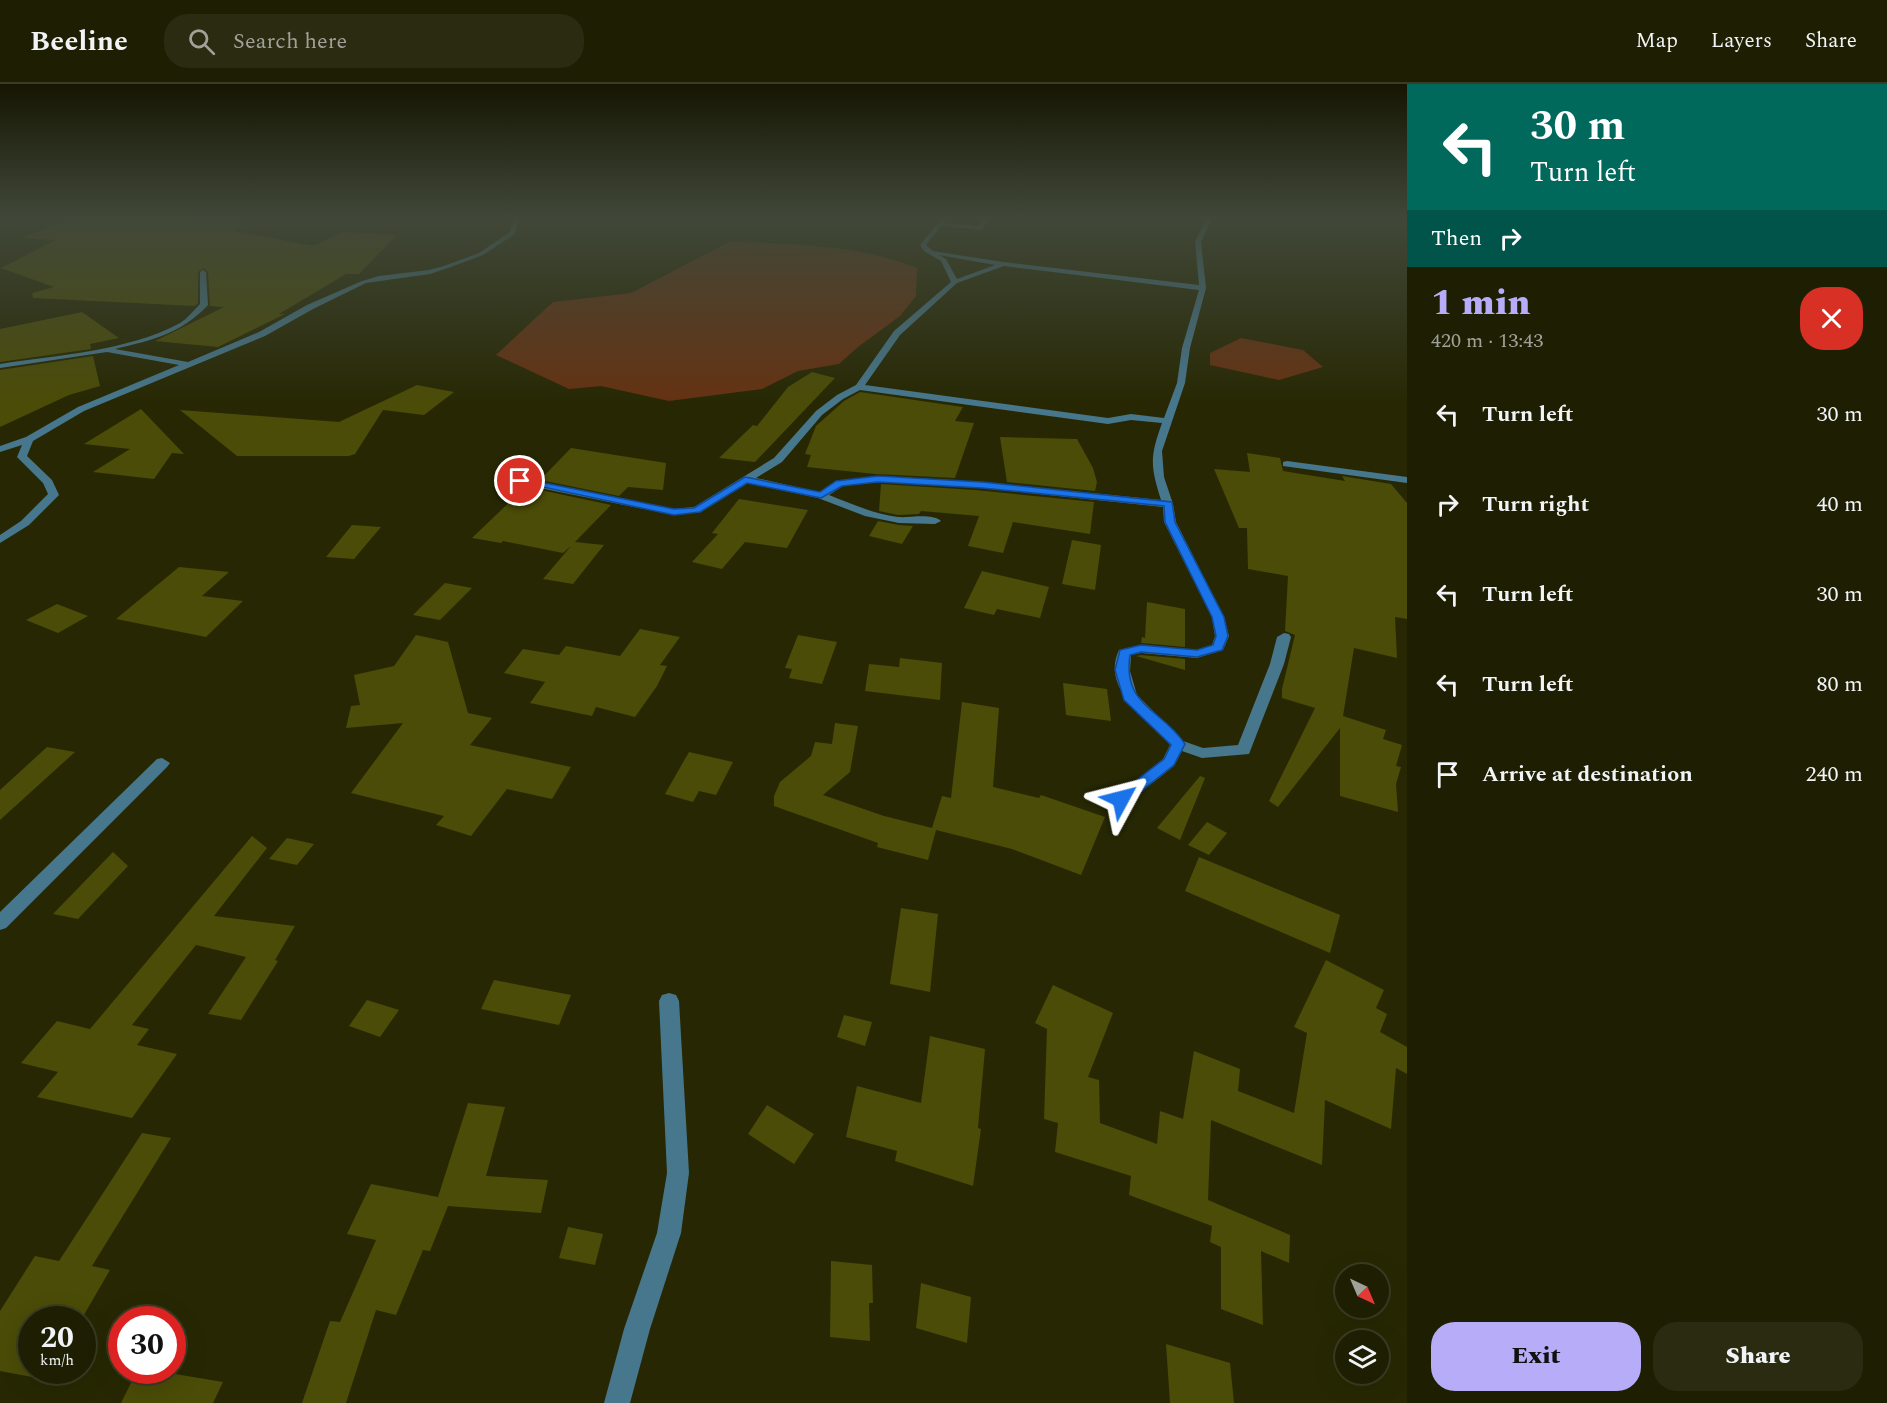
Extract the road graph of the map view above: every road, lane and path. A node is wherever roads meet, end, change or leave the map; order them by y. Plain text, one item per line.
1 (203, 281) edge
2 (370, 281) edge
3 (959, 281) edge
4 (1141, 281) edge
5 (1202, 281) edge
6 (955, 282) joint
7 (1203, 288) junction
8 (156, 349) junction
9 (104, 350) junction
10 (186, 364) junction
11 (0, 366) edge
12 (858, 387) junction
13 (1166, 421) junction
14 (29, 440) junction
15 (0, 450) edge
16 (22, 457) junction
17 (1287, 464) dead end
18 (745, 479) junction
19 (1407, 480) edge
20 (520, 481) dead end
21 (821, 496) junction
22 (1168, 504) junction
23 (935, 521) dead end
24 (0, 540) edge
25 (1284, 637) dead end
26 (1178, 744) junction
27 (162, 763) dead end
28 (1121, 799) dead end
29 (0, 923) edge
30 (669, 1001) dead end
31 (617, 1403) edge

1 - 8 street
2 - 10 street
3 - 6 street
4 - 7 street
5 - 7 street
6 - 12 street
7 - 13 street
8 - 9 street
8 - 9 street
8 - 10 street
9 - 11 street
10 - 14 street
12 - 13 street
12 - 18 street
13 - 22 street
14 - 15 street
14 - 16 street
15 - 16 street
16 - 24 street
17 - 19 street
18 - 20 street
18 - 21 street
21 - 22 street
21 - 23 street
22 - 26 street
25 - 26 street
26 - 28 street
27 - 29 street
30 - 31 street

